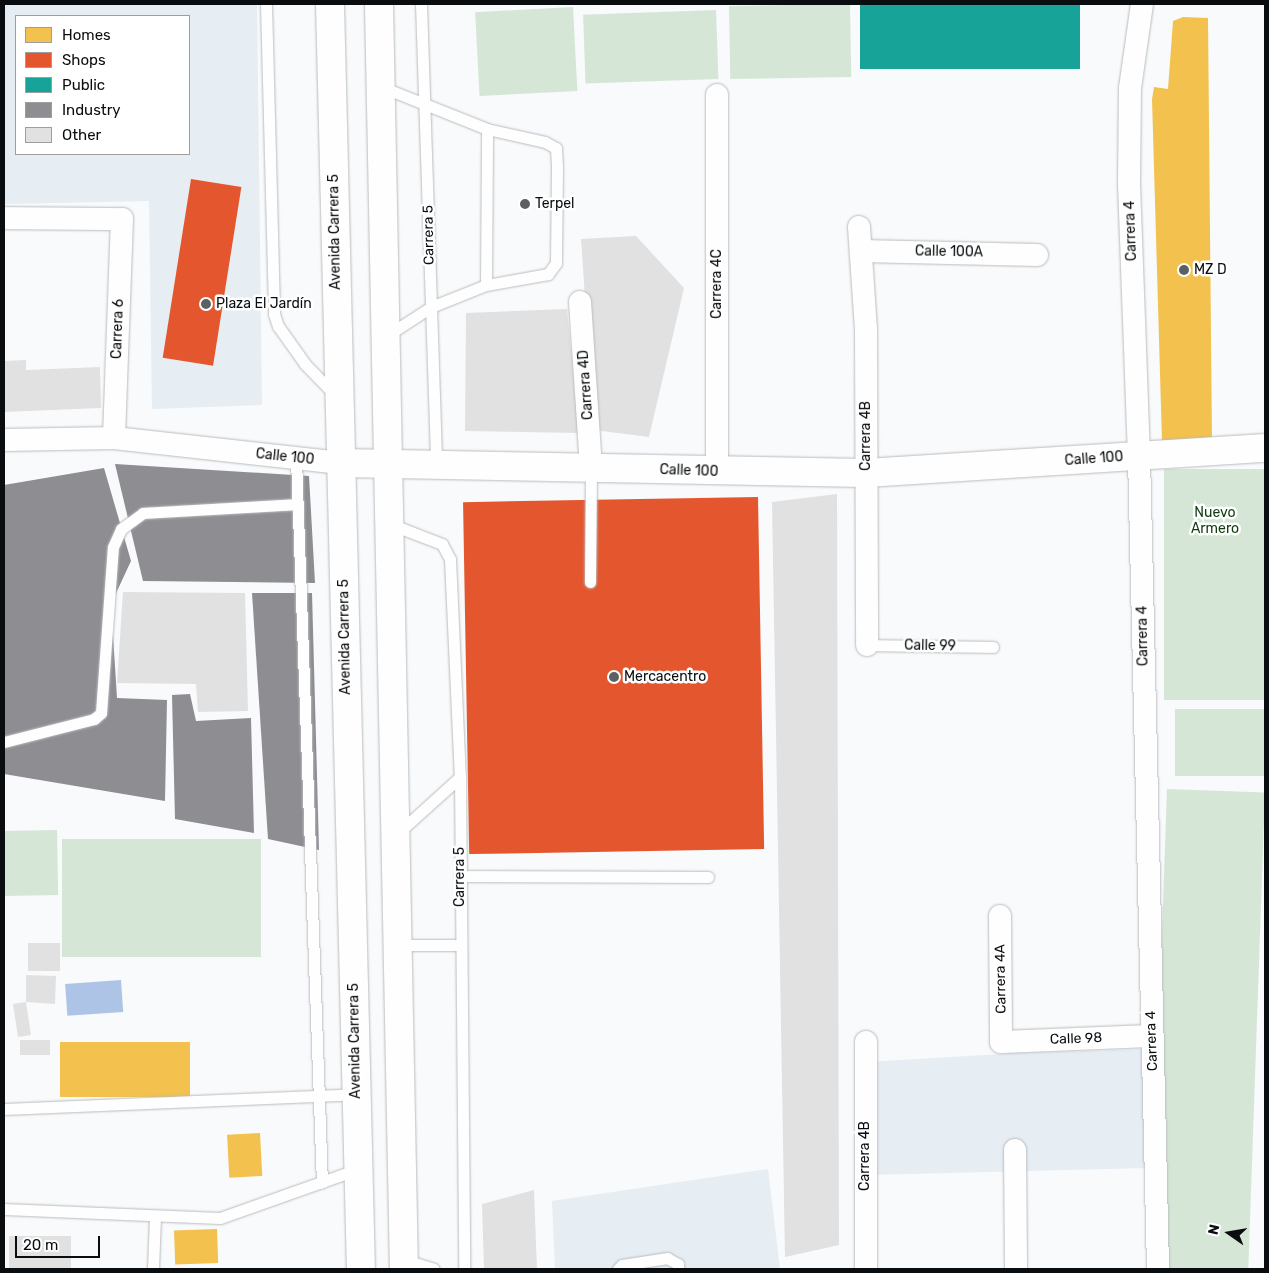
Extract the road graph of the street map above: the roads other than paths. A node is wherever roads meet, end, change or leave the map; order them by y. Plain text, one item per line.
1 (266, 4) edge
2 (330, 4) edge
3 (379, 4) edge
4 (421, 4) edge
5 (1142, 4) edge
6 (380, 87) junction
7 (717, 95) dead end
8 (426, 105) junction
9 (487, 129) junction
10 (4, 218) edge
11 (859, 227) dead end
12 (861, 251) junction
13 (1037, 255) dead end
14 (486, 285) junction
15 (580, 302) dead end
16 (430, 307) junction
17 (385, 337) junction
18 (339, 398) junction
19 (114, 438) junction
20 (4, 440) edge
21 (1265, 448) edge
22 (1139, 456) junction
23 (296, 458) junction
24 (341, 463) junction
25 (387, 465) junction
26 (436, 466) junction
27 (591, 467) junction
28 (717, 473) junction
29 (866, 473) junction
30 (298, 504) junction
31 (388, 524) junction
32 (590, 582) dead end
33 (867, 645) joint
34 (993, 647) dead end
35 (4, 742) edge
36 (460, 777) junction
37 (394, 836) junction
38 (460, 876) junction
39 (708, 877) dead end
40 (1000, 916) dead end
41 (396, 944) junction
42 (461, 945) junction
43 (1151, 1036) junction
44 (866, 1042) dead end
45 (1001, 1042) joint
46 (319, 1093) junction
47 (357, 1094) junction
48 (4, 1109) edge
49 (1015, 1150) dead end
50 (358, 1169) junction
51 (322, 1183) junction
52 (4, 1209) edge
53 (155, 1216) junction
54 (403, 1264) edge
55 (153, 1269) edge
56 (361, 1269) edge
57 (434, 1269) edge
58 (464, 1269) edge
59 (618, 1269) edge
60 (678, 1269) edge
61 (866, 1269) edge
62 (1016, 1269) edge
63 (1158, 1269) edge

1 - 18 lane
2 - 18 main road, Avenida Carrera 5
3 - 6 main road
4 - 8 lane, Carrera 5
5 - 22 street, Carrera 4
6 - 8 lane
6 - 17 main road
7 - 28 street, Carrera 4C
8 - 9 lane
8 - 16 lane, Carrera 5
9 - 14 lane
9 - 14 lane
10 - 19 street, Carrera 6
11 - 12 street, Carrera 4B
12 - 13 street, Calle 100A
12 - 29 street, Carrera 4B
14 - 16 lane
15 - 27 street, Carrera 4D
16 - 17 lane
16 - 26 lane, Carrera 5
17 - 25 main road
18 - 24 main road, Avenida Carrera 5
19 - 20 street, Calle 100
19 - 23 street, Calle 100
21 - 22 main road, Calle 100
22 - 29 main road, Calle 100
22 - 43 street, Carrera 4
23 - 24 street, Calle 100
23 - 30 lane
24 - 25 main road, Calle 100
24 - 47 main road, Avenida Carrera 5
25 - 26 main road, Calle 100
25 - 31 main road
26 - 27 main road, Calle 100
27 - 28 main road, Calle 100
27 - 32 lane
28 - 29 main road, Calle 100
29 - 33 street, Carrera 4B
30 - 35 lane
30 - 46 lane
31 - 36 lane, Carrera 5
31 - 37 main road
33 - 34 lane, Calle 99
36 - 37 lane
36 - 38 lane, Carrera 5
37 - 41 main road
38 - 39 lane
38 - 42 lane, Carrera 5
40 - 45 street, Carrera 4A
41 - 42 lane
41 - 54 main road
42 - 58 lane, Carrera 5
43 - 45 street, Calle 98
43 - 63 street, Carrera 4
44 - 61 street, Carrera 4B
46 - 47 lane
46 - 48 lane
46 - 51 lane
47 - 50 main road, Avenida Carrera 5
49 - 62 street
50 - 51 lane
50 - 56 main road, Avenida Carrera 5
51 - 53 lane
52 - 53 lane
53 - 55 lane
54 - 57 lane
59 - 60 lane

